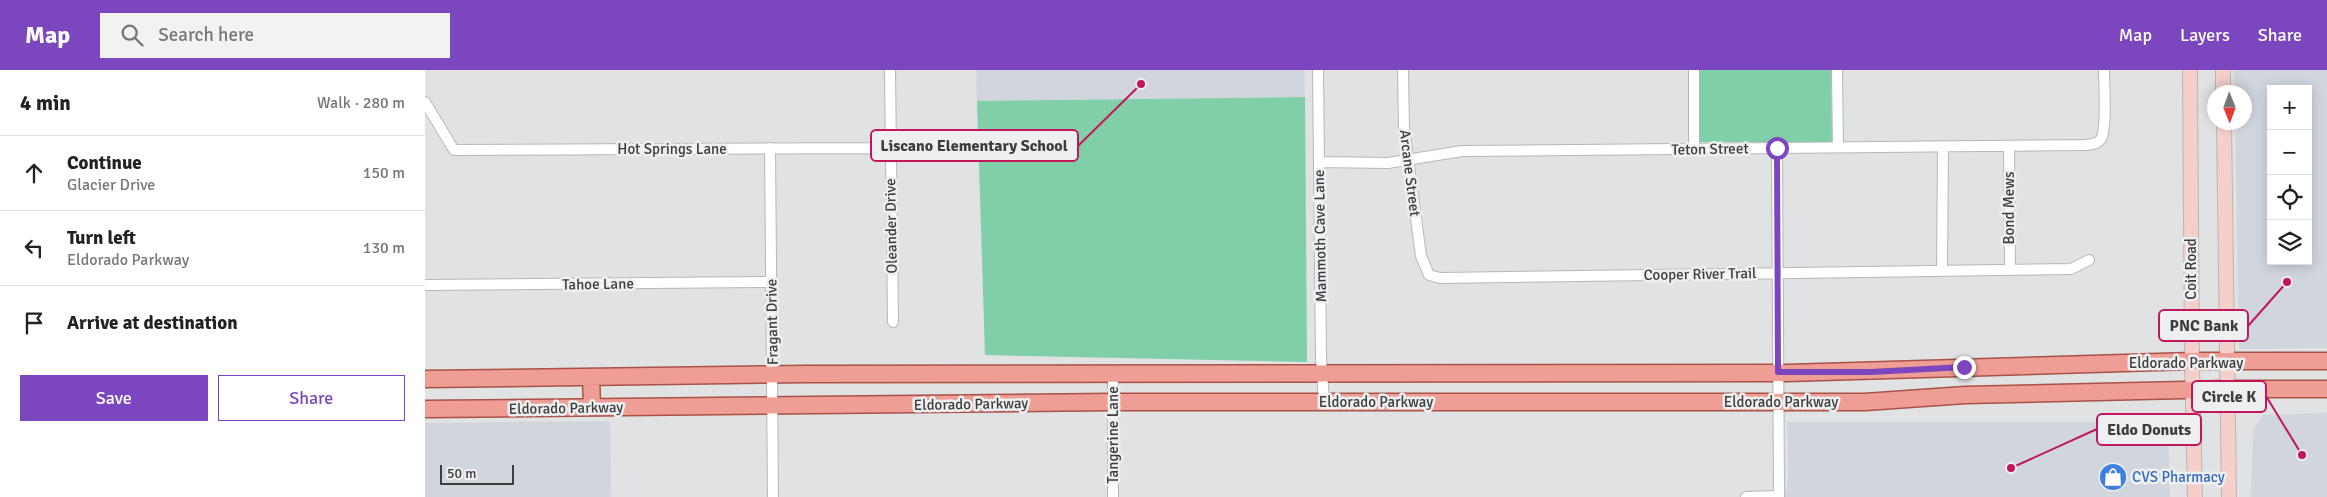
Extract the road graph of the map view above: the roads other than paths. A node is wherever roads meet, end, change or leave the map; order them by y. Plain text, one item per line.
1 (890, 70) edge
2 (1318, 70) edge
3 (1403, 70) edge
4 (1694, 70) edge
5 (1837, 70) edge
6 (2104, 70) edge
7 (2190, 70) edge
8 (2223, 70) edge
9 (2223, 85) edge
10 (425, 102) edge
11 (2224, 130) edge
12 (2009, 146) junction
13 (1943, 147) junction
14 (770, 148) junction
15 (890, 148) junction
16 (1777, 148) junction
17 (1838, 148) junction
18 (1694, 149) junction
19 (1408, 159) junction
20 (1319, 162) junction
21 (2089, 260) dead end
22 (2009, 270) junction
23 (1942, 271) junction
24 (1778, 273) junction
25 (1429, 275) joint
26 (771, 282) junction
27 (425, 286) edge
28 (893, 322) dead end
29 (2327, 361) edge
30 (2192, 362) junction
31 (2226, 362) junction
32 (1964, 367) junction
33 (1778, 372) junction
34 (773, 374) junction
35 (1113, 374) junction
36 (1322, 374) junction
37 (591, 377) junction
38 (425, 379) edge
39 (2227, 389) junction
40 (2327, 389) edge
41 (2193, 391) junction
42 (1965, 395) junction
43 (1113, 402) junction
44 (1324, 402) junction
45 (1777, 402) junction
46 (773, 405) junction
47 (592, 407) junction
48 (425, 409) edge
49 (1779, 496) edge
50 (773, 497) edge
51 (1113, 497) edge
52 (1746, 497) edge
53 (2195, 497) edge
54 (2229, 497) edge

1 - 15 street, Oleander Drive
2 - 20 street, Mammoth Cave Lane
3 - 19 street, Arcane Street
4 - 18 street
5 - 17 street
6 - 12 street, Teton Street
7 - 30 main road, Coit Road
8 - 9 main road
10 - 14 street, Hot Springs Lane
11 - 31 main road
12 - 13 street, Teton Street
12 - 22 street, Bond Mews
13 - 17 street, Teton Street
13 - 23 street
14 - 15 street, Hot Springs Lane
14 - 26 street, Fragant Drive
15 - 28 street, Oleander Drive
16 - 17 street, Teton Street
16 - 18 street, Teton Street
16 - 24 street
18 - 19 street, Teton Street
19 - 20 street, Teton Street
19 - 25 street, Arcane Street
20 - 36 street, Mammoth Cave Lane
21 - 22 street, Cooper River Trail
22 - 23 street, Cooper River Trail
23 - 24 street, Cooper River Trail
24 - 25 street, Cooper River Trail
24 - 33 street
26 - 27 street, Tahoe Lane
26 - 34 street, Fragant Drive
29 - 31 main road, Eldorado Parkway
30 - 31 main road, Eldorado Parkway
30 - 32 main road, Eldorado Parkway
30 - 41 main road, Coit Road
31 - 39 main road
32 - 33 main road, Eldorado Parkway
32 - 42 main road
33 - 36 main road, Eldorado Parkway
33 - 45 street
34 - 35 main road, Eldorado Parkway
34 - 37 main road, Eldorado Parkway
34 - 46 street, Fragant Drive
35 - 36 main road, Eldorado Parkway
35 - 43 street, Tangerine Lane
36 - 44 street, Mammoth Cave Lane
37 - 38 main road, Eldorado Parkway
37 - 47 main road
39 - 40 main road, Eldorado Parkway
39 - 41 main road, Eldorado Parkway
39 - 54 main road
41 - 42 main road, Eldorado Parkway
41 - 53 main road, Coit Road
42 - 45 main road, Eldorado Parkway
43 - 44 main road, Eldorado Parkway
43 - 46 main road, Eldorado Parkway
43 - 51 street, Tangerine Lane
44 - 45 main road, Eldorado Parkway
45 - 49 street
46 - 47 main road, Eldorado Parkway
46 - 50 street, Fragant Drive
47 - 48 main road, Eldorado Parkway
49 - 52 street

